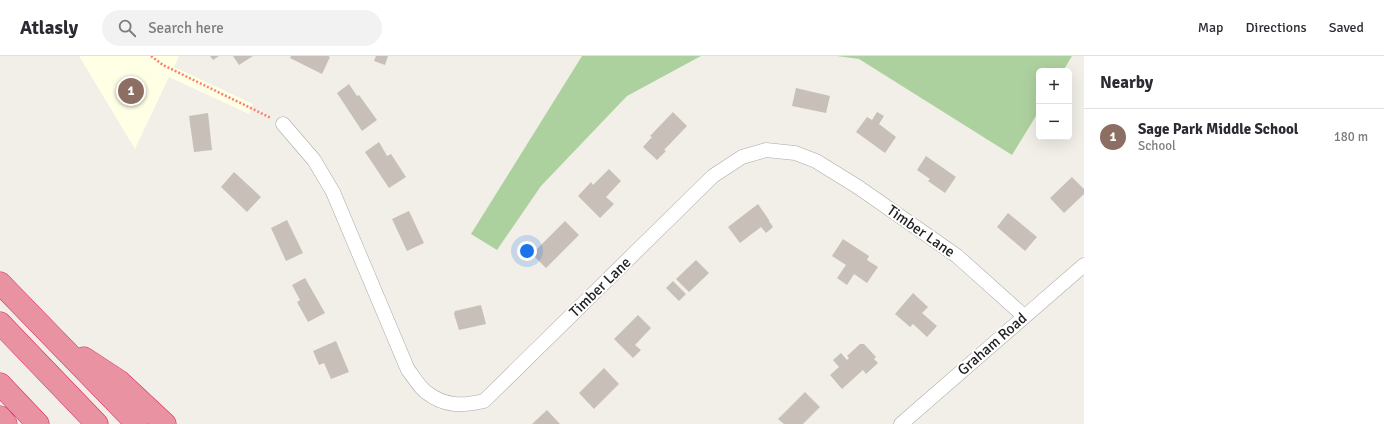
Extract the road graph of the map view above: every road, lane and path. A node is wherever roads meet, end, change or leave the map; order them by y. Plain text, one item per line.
1 (151, 56) edge
2 (283, 124) joint
3 (1084, 265) edge
4 (0, 283) edge
5 (1024, 316) junction
6 (0, 324) edge
7 (0, 344) edge
8 (60, 344) junction
9 (0, 384) edge
10 (0, 417) edge
11 (6, 424) edge
12 (38, 424) edge
13 (78, 424) edge
14 (98, 424) edge
15 (137, 424) edge
16 (164, 424) edge
17 (901, 424) edge

1 - 2 path
2 - 5 street, Timber Lane
3 - 5 street, Graham Road
4 - 8 highway
5 - 17 street, Graham Road
6 - 14 highway
7 - 13 highway
8 - 15 highway
8 - 16 highway
9 - 12 highway
10 - 11 highway

